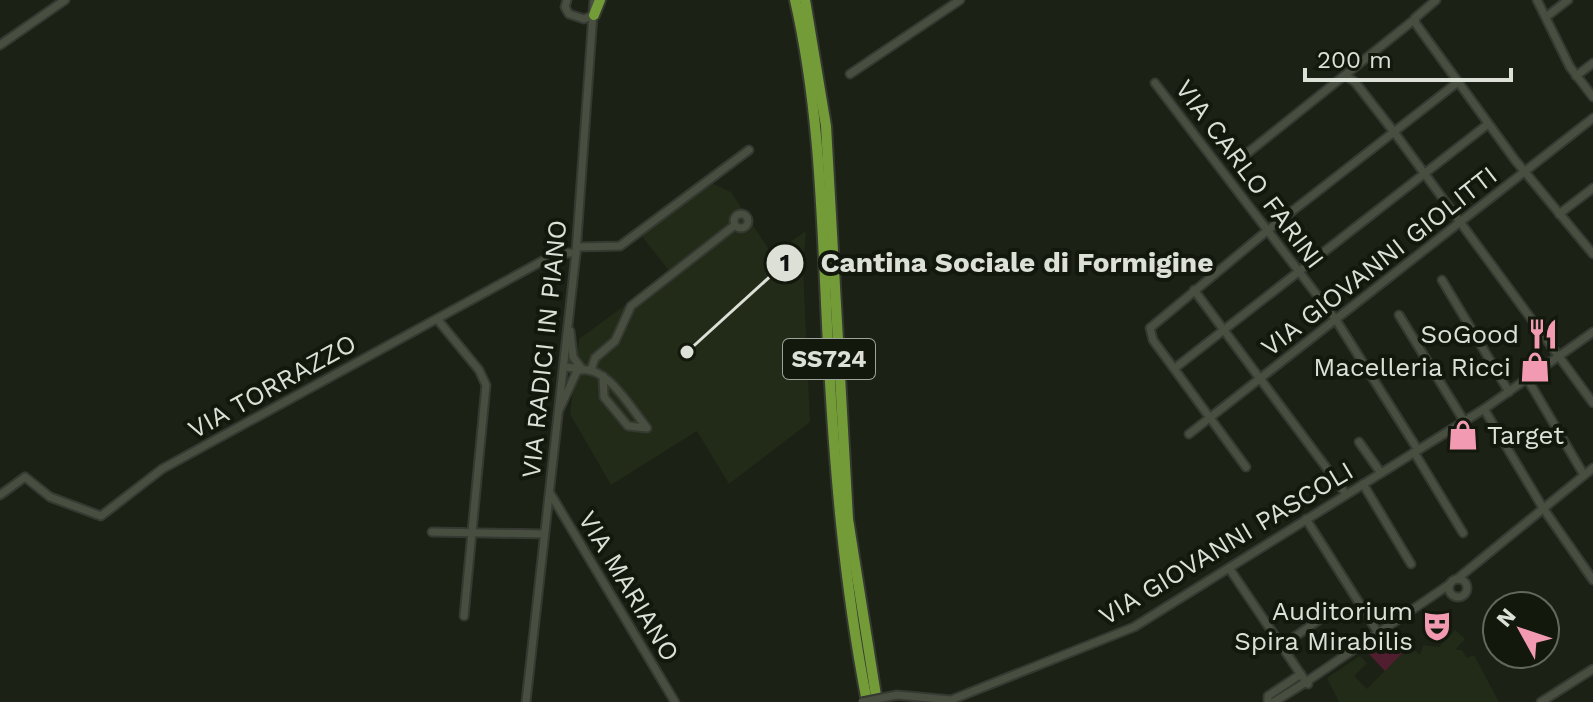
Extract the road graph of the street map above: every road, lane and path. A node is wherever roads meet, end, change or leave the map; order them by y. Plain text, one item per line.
1 (65, 0) edge
2 (567, 0) edge
3 (597, 0) edge
4 (792, 0) edge
5 (960, 0) edge
6 (1436, 0) edge
7 (1537, 0) edge
8 (1568, 0) edge
9 (803, 8) edge
10 (594, 15) junction
11 (1546, 17) junction
12 (1415, 18) junction
13 (0, 45) edge
14 (1593, 63) edge
15 (850, 74) dead end
16 (1346, 76) junction
17 (1576, 76) junction
18 (1458, 82) junction
19 (1155, 83) dead end
20 (1593, 97) edge
21 (1593, 118) edge
22 (1488, 124) junction
23 (1394, 132) junction
24 (749, 150) dead end
25 (1245, 155) dead end
26 (1525, 172) junction
27 (1425, 173) junction
28 (1593, 188) edge
29 (1559, 214) junction
30 (1461, 221) junction
31 (735, 225) dead end
32 (1268, 230) junction
33 (576, 250) junction
34 (1593, 254) edge
35 (683, 264) junction
36 (1299, 271) junction
37 (690, 272) dead end
38 (1442, 280) dead end
39 (1194, 290) junction
40 (1399, 315) dead end
41 (437, 319) junction
42 (1336, 320) junction
43 (568, 329) junction
44 (1225, 330) junction
45 (1591, 337) edge
46 (1561, 357) junction
47 (565, 367) junction
48 (1175, 368) junction
49 (586, 369) junction
50 (603, 376) junction
51 (1260, 379) junction
52 (1528, 380) junction
53 (1509, 392) junction
54 (1593, 403) edge
55 (1484, 409) junction
56 (558, 411) junction
57 (1210, 418) junction
58 (1464, 421) junction
59 (1189, 434) dead end
60 (1359, 442) dead end
61 (1416, 451) junction
62 (1246, 467) dead end
63 (1593, 468) edge
64 (1381, 473) junction
65 (1584, 475) junction
66 (1363, 484) junction
67 (549, 492) junction
68 (1346, 494) junction
69 (0, 495) edge
70 (1543, 508) junction
71 (1306, 519) junction
72 (432, 532) dead end
73 (472, 532) junction
74 (1463, 533) dead end
75 (544, 534) junction
76 (1411, 564) dead end
77 (1229, 568) junction
78 (1593, 580) edge
79 (464, 616) dead end
80 (1323, 617) dead end
81 (1380, 637) junction
82 (1283, 645) junction
83 (1593, 669) edge
84 (1305, 680) junction
85 (974, 692) junction
86 (526, 702) edge
87 (675, 702) edge
88 (865, 702) edge
89 (877, 702) edge
90 (979, 702) edge
91 (1271, 702) edge
92 (1541, 702) edge

1 - 13 street
2 - 10 street
3 - 10 highway
4 - 9 highway
5 - 15 street
6 - 12 street
7 - 11 street
8 - 11 street
9 - 88 highway, SS724
9 - 89 highway
10 - 33 street, VIA RADICI IN PIANO
11 - 17 street
12 - 16 street
12 - 18 street
14 - 17 street
16 - 23 street
16 - 25 street
17 - 20 street
18 - 22 street
18 - 23 street
19 - 32 street, VIA CARLO FARINI
21 - 26 street, VIA GIOVANNI GIOLITTI
22 - 26 street
22 - 27 street
23 - 27 street
23 - 32 street
24 - 33 street, VIA TORRAZZO
26 - 29 street
26 - 30 street, VIA GIOVANNI GIOLITTI
27 - 30 street
27 - 36 street
28 - 29 street
29 - 34 street
30 - 42 street, VIA GIOVANNI GIOLITTI
30 - 46 street
31 - 35 street
32 - 36 street, VIA CARLO FARINI
32 - 39 street
33 - 41 street, VIA TORRAZZO
33 - 43 street, VIA RADICI IN PIANO
35 - 37 street
35 - 49 street
36 - 42 street, VIA CARLO FARINI
36 - 44 street
38 - 53 street
39 - 44 street
39 - 48 street
40 - 58 street
41 - 69 street, VIA TORRAZZO
41 - 73 street
42 - 51 street, VIA GIOVANNI GIOLITTI
42 - 61 street, VIA CARLO FARINI
43 - 47 street, VIA RADICI IN PIANO
43 - 49 street
44 - 48 street
44 - 51 street
45 - 46 street, VIA GIOVANNI PASCOLI
46 - 52 street, VIA GIOVANNI PASCOLI
46 - 54 street
47 - 49 street
47 - 56 street, VIA RADICI IN PIANO
48 - 57 street
49 - 50 street
49 - 56 street
50 - 50 street
51 - 57 street, VIA GIOVANNI GIOLITTI
51 - 68 street
52 - 53 street, VIA GIOVANNI PASCOLI
52 - 65 street
53 - 55 street, VIA GIOVANNI PASCOLI
55 - 58 street, VIA GIOVANNI PASCOLI
55 - 70 street
56 - 67 street, VIA RADICI IN PIANO
57 - 59 street, VIA GIOVANNI GIOLITTI
57 - 62 street
58 - 61 street, VIA GIOVANNI PASCOLI
60 - 64 street, VIA GIOVANNI PASCOLI
61 - 64 street, VIA GIOVANNI PASCOLI
61 - 74 street, VIA CARLO FARINI
63 - 65 street
64 - 66 street, VIA GIOVANNI PASCOLI
65 - 70 street
66 - 68 street, VIA GIOVANNI PASCOLI
66 - 76 street
67 - 75 street, VIA RADICI IN PIANO
67 - 87 street, VIA MARIANO
68 - 71 street, VIA GIOVANNI PASCOLI
70 - 78 street
70 - 81 street
71 - 77 street, VIA GIOVANNI PASCOLI
71 - 81 street
72 - 73 street
73 - 75 street
73 - 79 street
75 - 86 street, VIA RADICI IN PIANO
77 - 82 street
77 - 85 street, VIA GIOVANNI PASCOLI
80 - 82 street
81 - 84 street
82 - 84 street
83 - 92 street
84 - 91 street
85 - 88 street, VIA GIOVANNI PASCOLI, bridge
85 - 90 street

